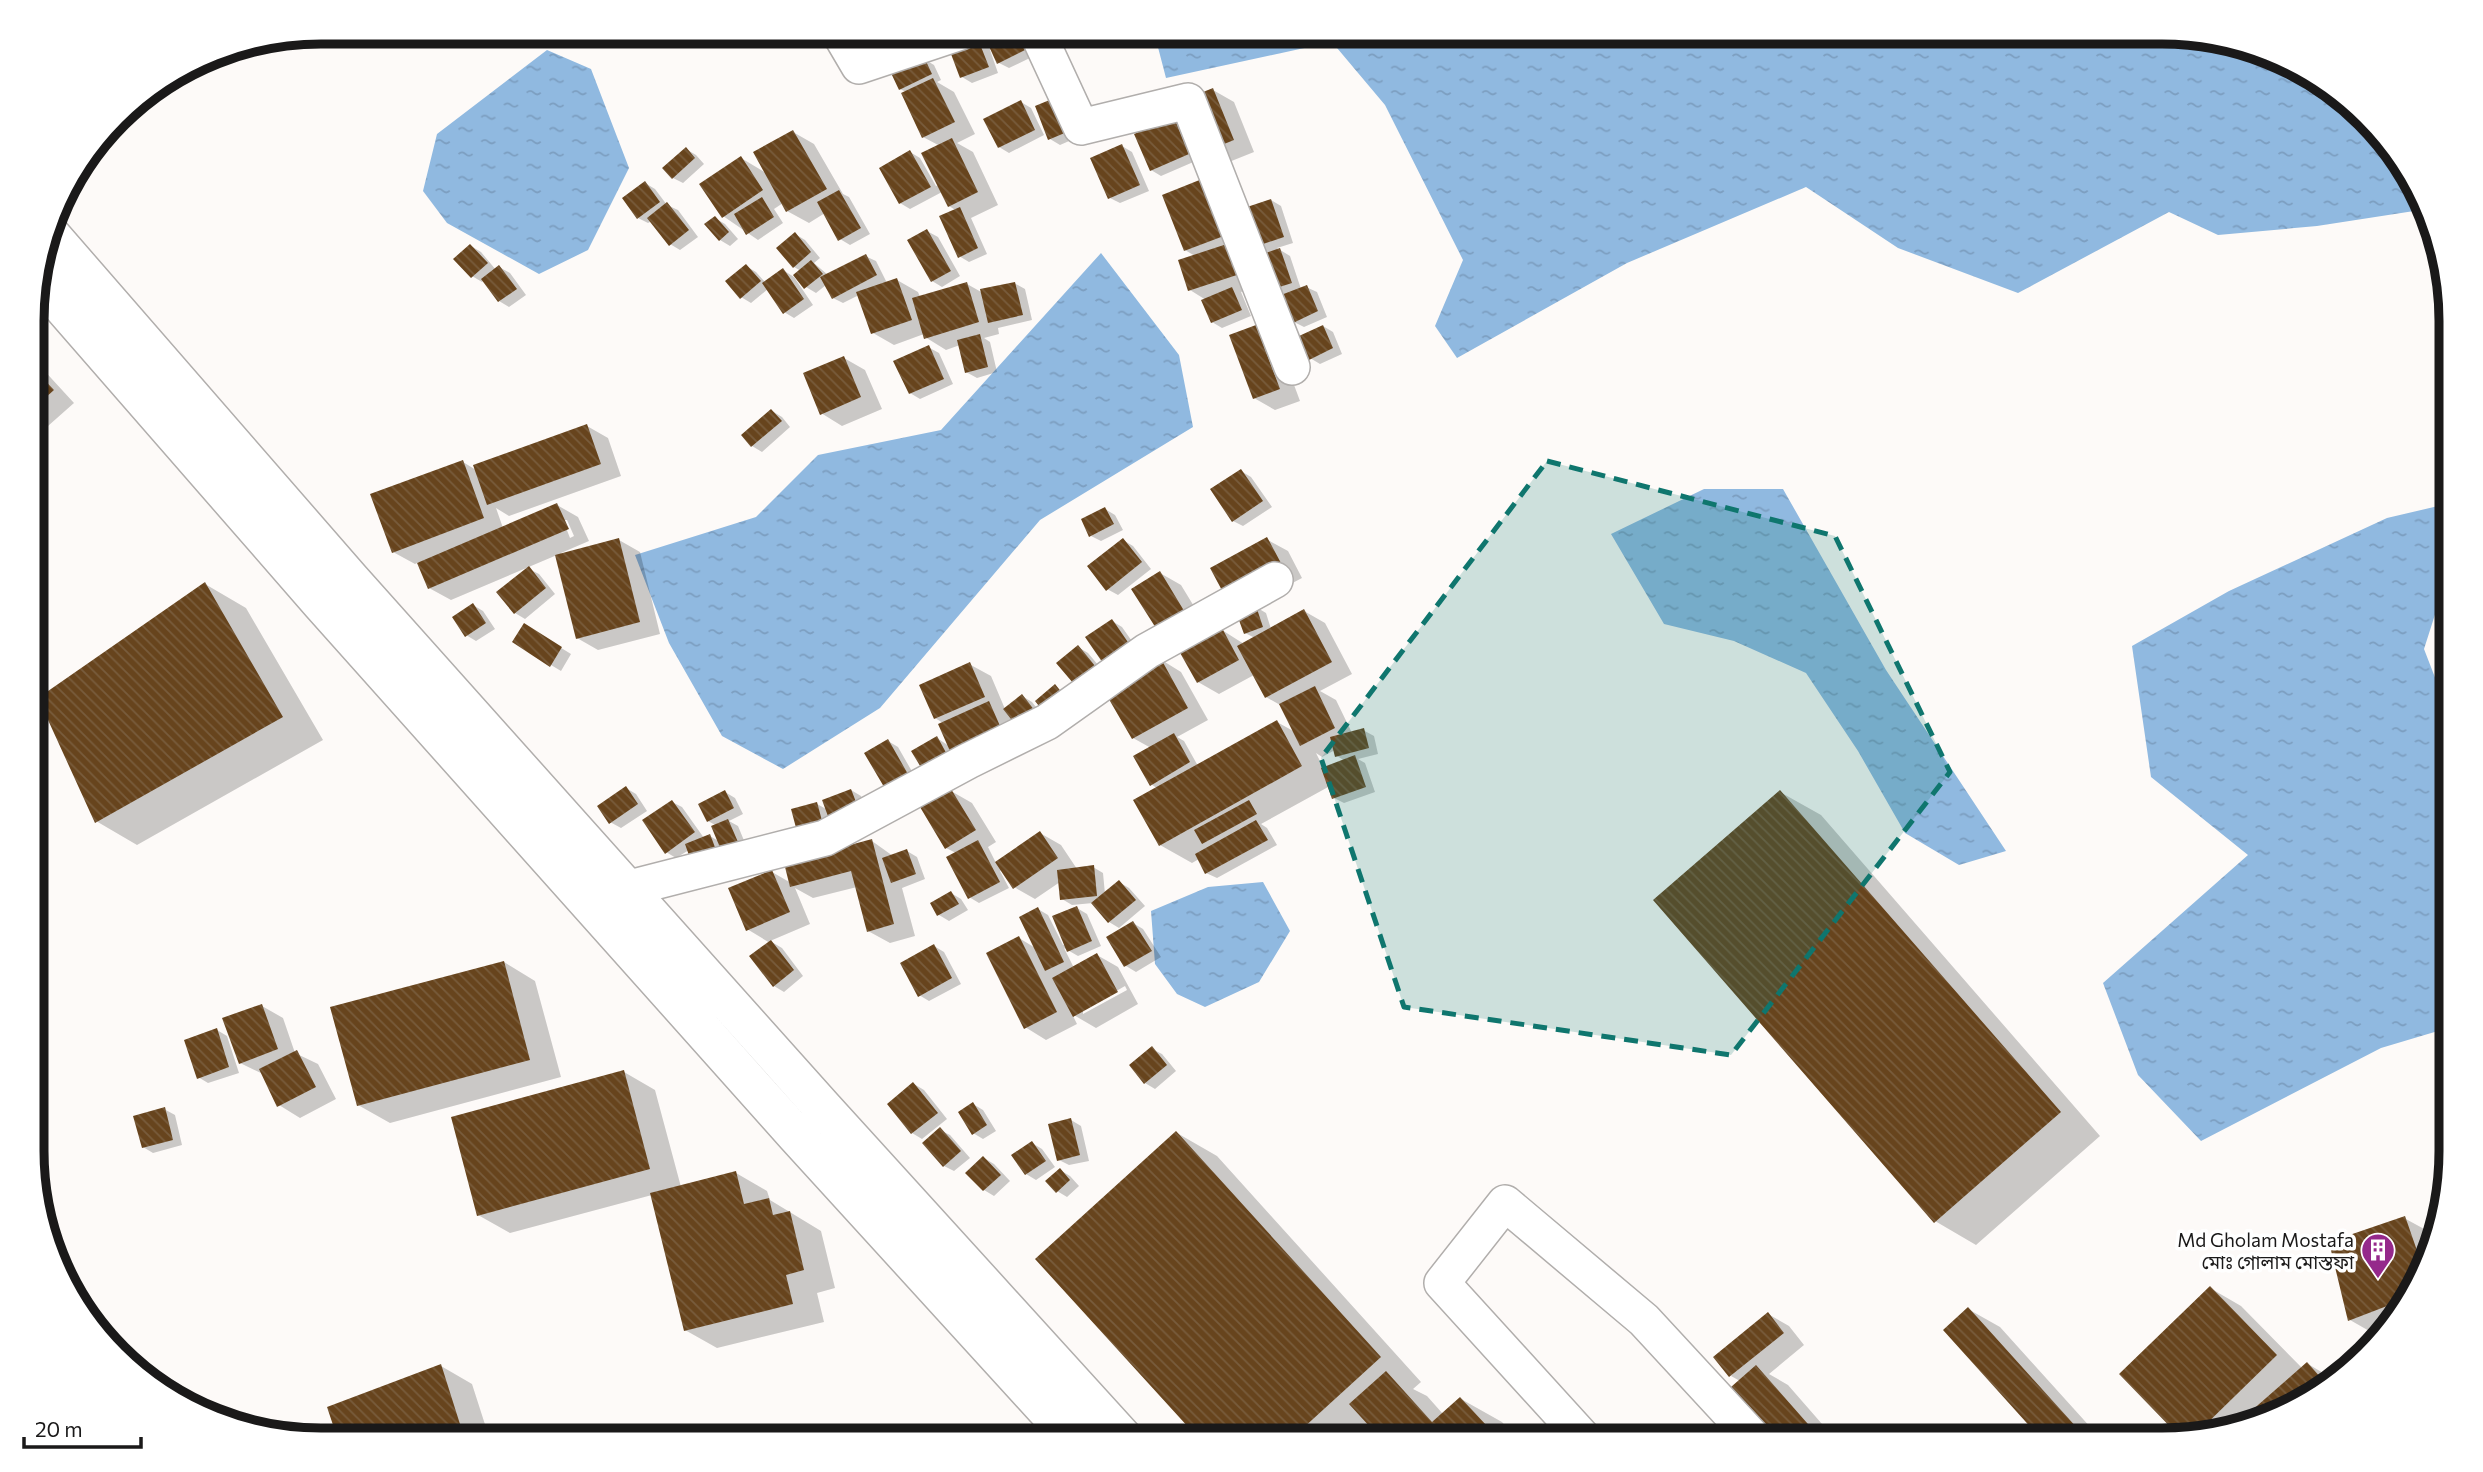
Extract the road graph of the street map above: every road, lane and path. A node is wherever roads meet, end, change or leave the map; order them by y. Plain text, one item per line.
1 (846, 44) edge
2 (925, 44) edge
3 (1043, 44) edge
4 (56, 240) edge
5 (46, 287) edge
6 (1292, 367) dead end
7 (1275, 580) dead end
8 (626, 889) junction
9 (1063, 1428) edge
10 (1114, 1428) edge
11 (1574, 1428) edge
12 (1744, 1428) edge

1 - 2 street
3 - 6 street
4 - 8 main road
5 - 9 main road
7 - 8 street
8 - 10 main road
11 - 12 street

